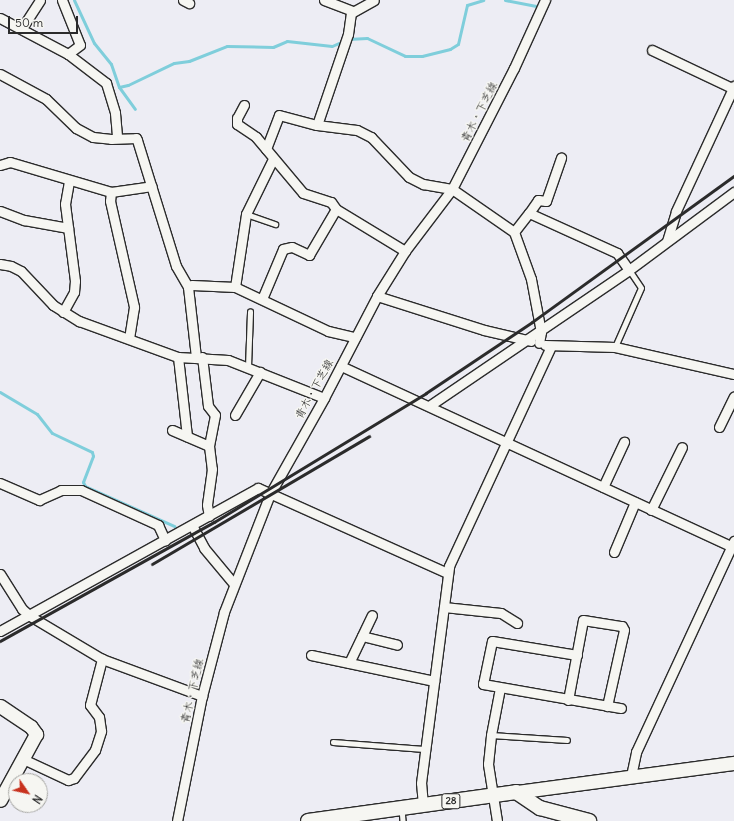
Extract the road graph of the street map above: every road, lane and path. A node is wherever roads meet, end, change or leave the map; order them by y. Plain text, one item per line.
1 (40, 0) edge
2 (62, 0) edge
3 (324, 0) edge
4 (374, 0) edge
5 (545, 0) edge
6 (354, 11) junction
7 (0, 18) edge
8 (22, 28) junction
9 (652, 50) dead end
10 (68, 54) junction
11 (0, 74) edge
12 (734, 88) edge
13 (244, 105) dead end
14 (317, 125) junction
15 (118, 138) junction
16 (266, 149) junction
17 (561, 158) dead end
18 (273, 159) junction
19 (0, 165) edge
20 (69, 181) junction
21 (152, 186) junction
22 (452, 189) junction
23 (110, 192) junction
24 (734, 192) edge
25 (336, 209) junction
26 (0, 211) edge
27 (529, 213) junction
28 (246, 214) junction
29 (275, 224) dead end
30 (68, 228) junction
31 (514, 232) junction
32 (667, 241) junction
33 (405, 251) junction
34 (0, 264) edge
35 (629, 270) junction
36 (188, 287) junction
37 (235, 287) junction
38 (377, 296) junction
39 (262, 300) junction
40 (62, 312) junction
41 (250, 312) dead end
42 (541, 332) junction
43 (355, 337) junction
44 (129, 339) junction
45 (528, 340) junction
46 (539, 344) junction
47 (551, 346) junction
48 (615, 348) junction
49 (178, 357) junction
50 (199, 357) junction
51 (341, 366) junction
52 (248, 367) junction
53 (260, 372) junction
54 (734, 374) edge
55 (734, 396) edge
56 (324, 398) junction
57 (429, 406) junction
58 (235, 415) dead end
59 (719, 427) dead end
60 (172, 430) dead end
61 (186, 436) junction
62 (624, 442) dead end
63 (505, 444) junction
64 (209, 446) junction
65 (682, 448) dead end
66 (0, 483) edge
67 (603, 487) junction
68 (270, 494) junction
69 (636, 502) junction
70 (651, 510) junction
71 (209, 516) junction
72 (192, 525) junction
73 (165, 540) junction
74 (733, 545) edge
75 (614, 552) dead end
76 (448, 573) junction
77 (0, 574) edge
78 (234, 584) junction
79 (444, 607) junction
80 (372, 615) dead end
81 (30, 616) junction
82 (517, 623) dead end
83 (0, 631) edge
84 (362, 636) junction
85 (396, 645) dead end
86 (311, 655) dead end
87 (577, 655) junction
88 (102, 659) junction
89 (349, 663) junction
90 (434, 681) junction
91 (500, 688) junction
92 (202, 696) junction
93 (568, 700) junction
94 (0, 706) edge
95 (607, 706) junction
96 (621, 708) dead end
97 (491, 735) junction
98 (567, 740) dead end
99 (333, 742) dead end
100 (424, 749) junction
101 (23, 759) junction
102 (734, 763) edge
103 (632, 776) junction
104 (516, 792) junction
105 (492, 796) junction
106 (0, 800) edge
107 (423, 805) junction
108 (403, 814) edge
109 (177, 821) edge
110 (308, 821) edge
111 (498, 821) edge
112 (589, 821) edge

1 - 8 street
2 - 10 street
3 - 6 street
4 - 6 street
5 - 22 street, 青木・下芝線
6 - 14 street
7 - 8 street
8 - 10 street
9 - 12 street
10 - 15 street
11 - 15 street
12 - 32 street
13 - 16 street
14 - 16 street
14 - 22 street
15 - 21 street
16 - 18 street
17 - 27 street
18 - 25 street
18 - 28 street
19 - 20 street
20 - 23 street
20 - 30 street
21 - 23 street
21 - 36 street
22 - 31 street
22 - 33 street, 青木・下芝線
23 - 44 street
24 - 32 street
25 - 33 street
25 - 39 street
26 - 30 street
27 - 31 street
27 - 35 street
28 - 29 lane
28 - 37 street
30 - 40 street
31 - 42 street
32 - 35 street
33 - 38 street, 青木・下芝線
34 - 40 street
35 - 42 street
35 - 48 lane
36 - 37 street
36 - 50 street
37 - 39 street
38 - 43 street, 青木・下芝線
38 - 45 street
39 - 43 street
40 - 44 street
41 - 52 lane
42 - 45 street
42 - 46 street
43 - 51 street, 青木・下芝線
44 - 49 street
45 - 46 street
45 - 57 street
46 - 47 street
47 - 48 street
47 - 63 street
48 - 54 street
49 - 50 street
49 - 61 street
50 - 52 street
50 - 64 street
51 - 56 street, 青木・下芝線
51 - 57 street
52 - 53 street
53 - 56 street
53 - 58 street
55 - 59 street
56 - 68 street, 青木・下芝線
57 - 63 street
60 - 61 street
61 - 64 street
62 - 67 street
63 - 67 street
63 - 76 street
64 - 71 street
65 - 70 street
66 - 73 street
67 - 69 street
68 - 71 street
68 - 76 street
68 - 78 street, 青木・下芝線
69 - 70 street
69 - 75 street
70 - 74 street
71 - 72 street
72 - 73 street
72 - 78 street
73 - 81 street
74 - 103 street
76 - 79 street
77 - 81 street
78 - 92 street, 青木・下芝線
79 - 82 street
79 - 90 street
80 - 84 street
81 - 83 street
81 - 88 street
84 - 85 street
84 - 89 street
86 - 89 street
87 - 91 street
87 - 93 street
87 - 95 street
88 - 92 street
88 - 101 street
89 - 90 street
90 - 100 street
91 - 93 street
91 - 97 street
92 - 109 street, 青木・下芝線
93 - 95 street
94 - 101 street
95 - 96 street
97 - 98 lane
97 - 105 street
99 - 100 lane
100 - 107 street
101 - 106 street
102 - 103 street
103 - 104 street
104 - 105 main road, 28
104 - 112 main road
105 - 107 main road, 28
105 - 111 street
107 - 108 main road, 28
108 - 110 main road, 28

